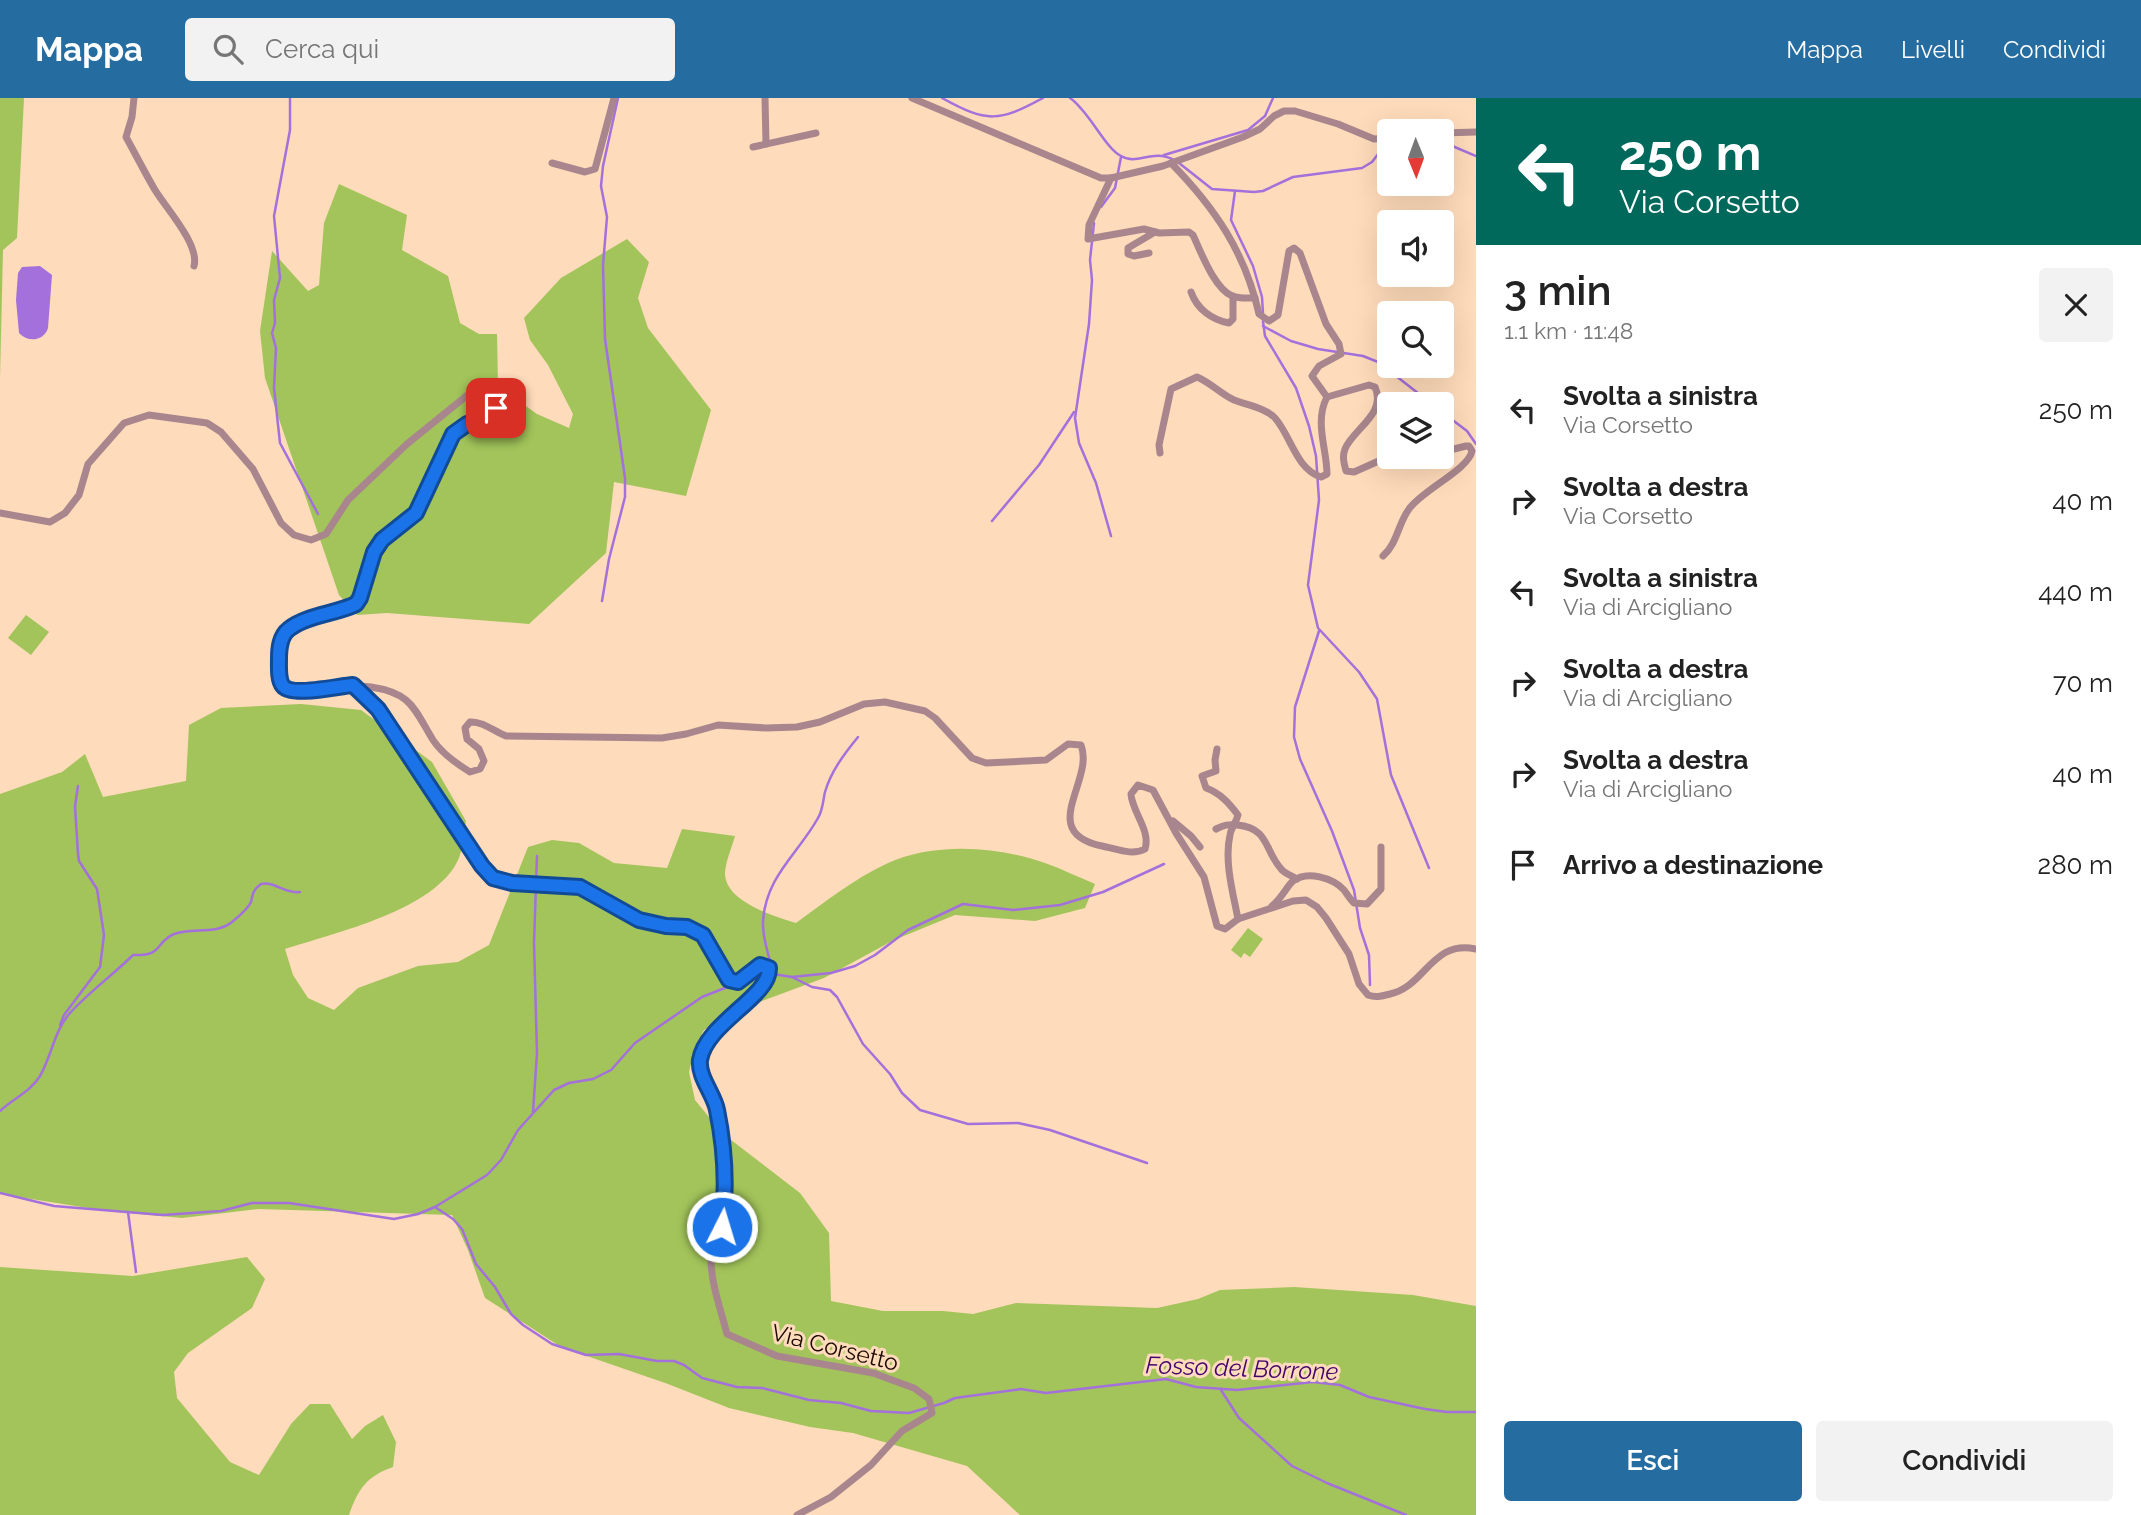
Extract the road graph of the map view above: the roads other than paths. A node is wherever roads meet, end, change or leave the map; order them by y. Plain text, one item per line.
1 (134, 98) edge
2 (614, 98) edge
3 (765, 98) edge
4 (912, 98) edge
5 (816, 132) dead end
6 (1476, 132) edge
7 (1454, 133) edge
8 (1377, 139) edge
9 (766, 144) junction
10 (753, 147) dead end
11 (552, 163) dead end
12 (1171, 163) junction
13 (1111, 178) junction
14 (1155, 232) junction
15 (1149, 253) dead end
16 (194, 266) dead end
17 (1191, 292) dead end
18 (1233, 296) junction
19 (1255, 298) junction
20 (1377, 392) edge
21 (1377, 392) edge
22 (1327, 397) junction
23 (1454, 449) edge
24 (1160, 453) dead end
25 (1377, 462) edge
26 (0, 513) edge
27 (1383, 556) dead end
28 (353, 685) junction
29 (1217, 749) dead end
30 (1167, 816) junction
31 (1236, 825) junction
32 (1216, 830) dead end
33 (1381, 846) dead end
34 (1200, 847) dead end
35 (1297, 879) junction
36 (1266, 910) junction
37 (1238, 919) junction
38 (1476, 949) edge
39 (797, 1515) edge

1 - 16 street
2 - 11 street
3 - 9 street
4 - 13 street
5 - 9 street
6 - 7 street
8 - 12 street
9 - 10 street
12 - 13 street
12 - 19 street
13 - 14 street
14 - 15 street
14 - 18 street
17 - 18 street
18 - 19 street
19 - 22 street
20 - 22 street
21 - 25 street
22 - 24 street
23 - 27 street
26 - 28 street
28 - 30 street
28 - 39 street, Via Corsetto
29 - 31 street
30 - 34 street
30 - 37 street
31 - 32 street
31 - 35 street
31 - 37 street
33 - 35 street
35 - 36 street
36 - 37 street
36 - 38 street

